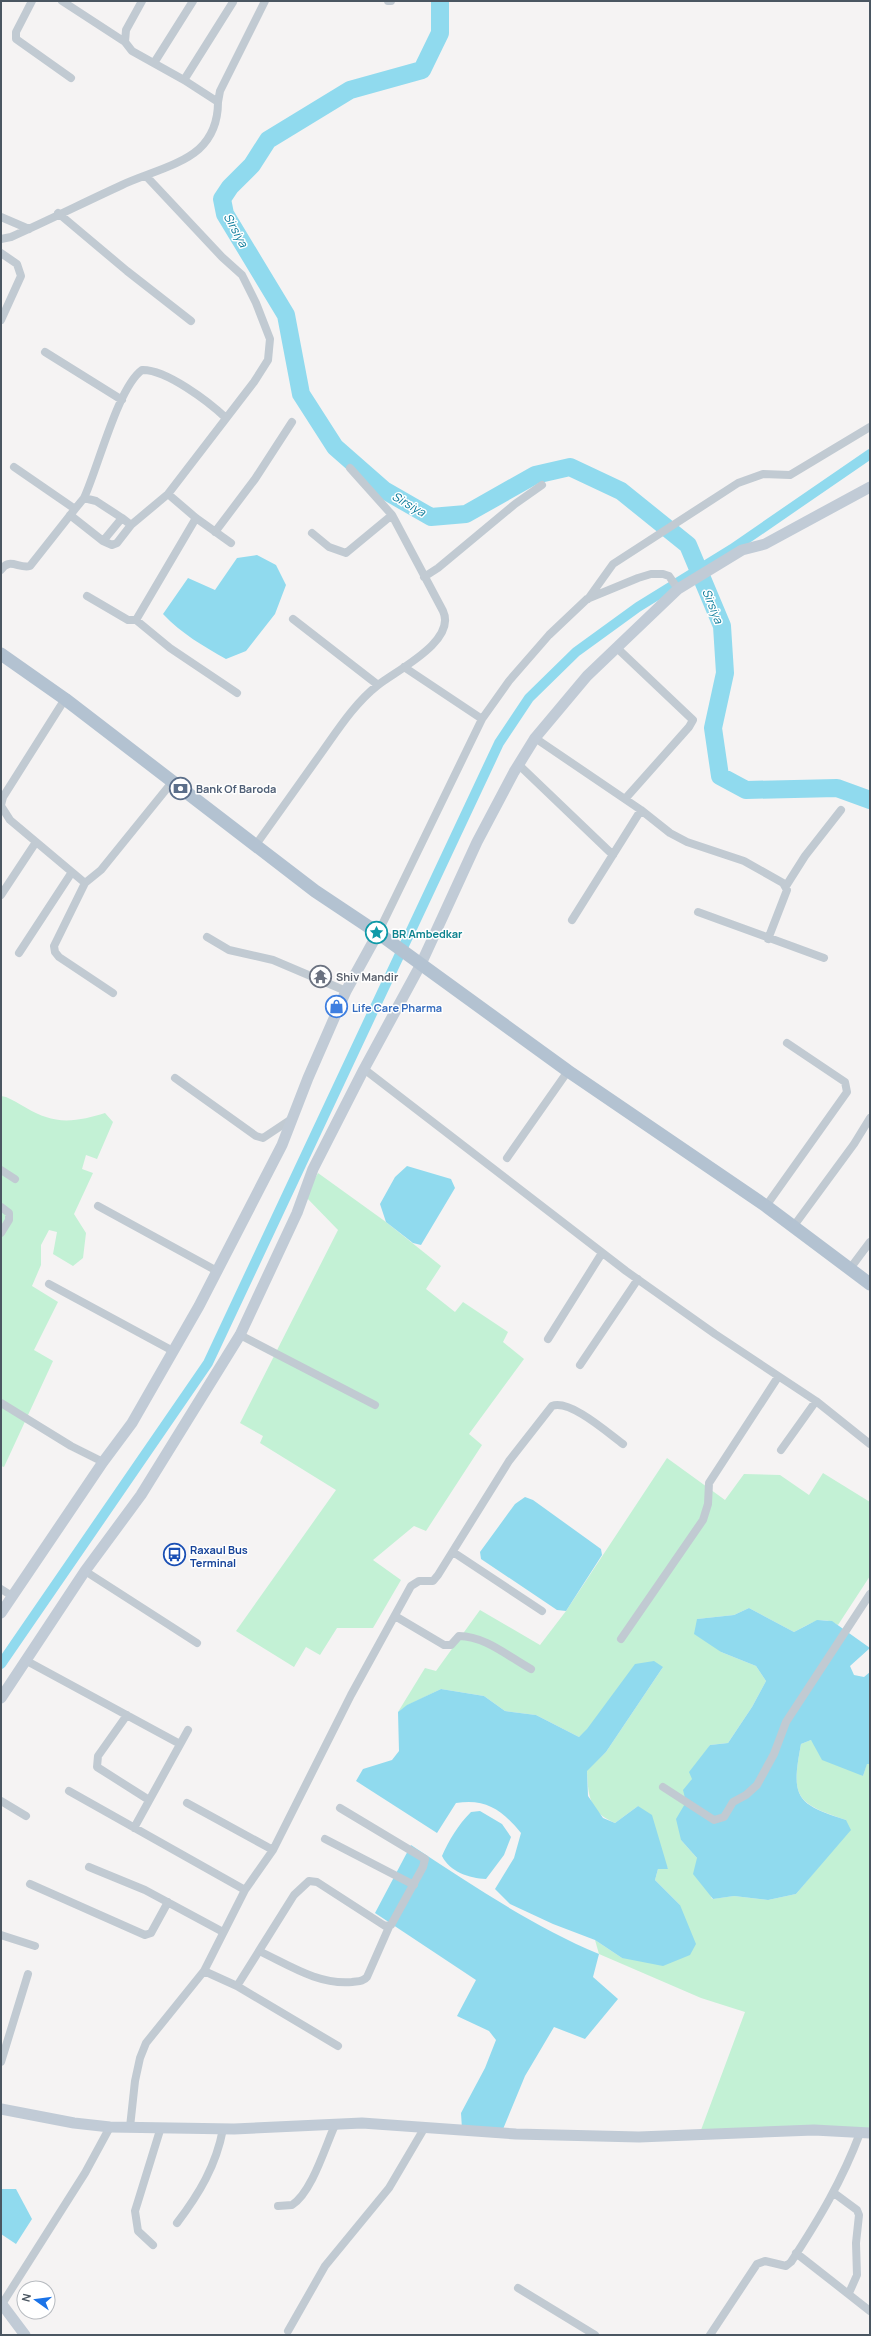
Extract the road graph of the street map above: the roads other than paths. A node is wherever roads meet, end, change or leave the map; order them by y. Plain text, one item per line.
1 (32, 1) edge
2 (62, 1) edge
3 (142, 1) edge
4 (193, 1) edge
5 (265, 1) edge
6 (233, 2) dead end
7 (125, 42) junction
8 (154, 63) junction
9 (71, 78) dead end
10 (184, 80) junction
11 (218, 102) junction
12 (146, 176) junction
13 (58, 214) junction
14 (1, 217) edge
15 (29, 230) junction
16 (1, 239) edge
17 (1, 253) edge
18 (1, 320) edge
19 (191, 320) dead end
20 (45, 352) dead end
21 (122, 400) junction
22 (226, 418) junction
23 (292, 422) dead end
24 (870, 427) edge
25 (14, 467) dead end
26 (350, 468) dead end
27 (542, 485) dead end
28 (870, 487) edge
29 (168, 494) junction
30 (84, 498) junction
31 (73, 512) junction
32 (392, 515) junction
33 (122, 518) junction
34 (196, 518) junction
35 (131, 525) junction
36 (215, 532) junction
37 (312, 533) dead end
38 (103, 541) junction
39 (230, 543) dead end
40 (1, 570) edge
41 (424, 577) junction
42 (678, 587) junction
43 (87, 596) dead end
44 (588, 599) junction
45 (293, 619) dead end
46 (136, 620) junction
47 (617, 648) junction
48 (1, 654) edge
49 (404, 667) junction
50 (378, 685) junction
51 (237, 693) dead end
52 (65, 700) junction
53 (482, 718) junction
54 (535, 738) junction
55 (518, 764) junction
56 (173, 781) junction
57 (625, 799) junction
58 (1, 805) edge
59 (641, 810) junction
60 (841, 810) dead end
61 (36, 842) junction
62 (255, 846) junction
63 (613, 855) junction
64 (72, 872) junction
65 (85, 883) junction
66 (786, 886) junction
67 (1, 895) edge
68 (698, 912) dead end
69 (572, 920) dead end
70 (378, 932) junction
71 (207, 937) dead end
72 (768, 939) junction
73 (19, 953) dead end
74 (824, 958) dead end
75 (416, 960) junction
76 (346, 991) junction
77 (113, 993) dead end
78 (787, 1043) dead end
79 (364, 1069) junction
80 (568, 1071) junction
81 (175, 1078) dead end
82 (293, 1117) junction
83 (870, 1118) edge
84 (508, 1158) dead end
85 (1, 1170) edge
86 (15, 1179) dead end
87 (98, 1206) dead end
88 (766, 1206) junction
89 (1, 1207) edge
90 (793, 1227) junction
91 (1, 1233) edge
92 (870, 1242) edge
93 (602, 1253) junction
94 (849, 1270) junction
95 (217, 1271) junction
96 (638, 1280) junction
97 (49, 1284) dead end
98 (870, 1284) edge
99 (240, 1335) junction
100 (548, 1339) dead end
101 (173, 1351) junction
102 (580, 1365) dead end
103 (778, 1377) junction
104 (816, 1401) junction
105 (1, 1403) edge
106 (375, 1405) dead end
107 (623, 1444) dead end
108 (870, 1444) edge
109 (781, 1450) dead end
110 (103, 1462) junction
111 (453, 1552) junction
112 (85, 1571) junction
113 (1, 1589) edge
114 (870, 1594) edge
115 (12, 1596) junction
116 (542, 1611) dead end
117 (1, 1613) edge
118 (395, 1616) junction
119 (621, 1639) dead end
120 (197, 1643) dead end
121 (25, 1660) junction
122 (531, 1669) dead end
123 (1, 1698) edge
124 (127, 1715) junction
125 (188, 1730) dead end
126 (180, 1744) junction
127 (663, 1787) dead end
128 (69, 1791) dead end
129 (149, 1800) junction
130 (1, 1801) edge
131 (187, 1803) dead end
132 (340, 1808) dead end
133 (26, 1816) dead end
134 (134, 1828) junction
135 (325, 1839) dead end
136 (272, 1850) junction
137 (89, 1867) dead end
138 (30, 1884) dead end
139 (414, 1885) junction
140 (245, 1890) junction
141 (168, 1902) junction
142 (389, 1927) junction
143 (222, 1932) junction
144 (1, 1935) edge
145 (35, 1946) dead end
146 (259, 1951) junction
147 (204, 1971) junction
148 (28, 1974) dead end
149 (236, 1986) junction
150 (338, 2046) dead end
151 (1, 2062) edge
152 (1, 2109) edge
153 (335, 2125) junction
154 (110, 2127) junction
155 (130, 2127) junction
156 (161, 2127) junction
157 (425, 2127) junction
158 (223, 2129) junction
159 (865, 2133) edge
160 (834, 2193) junction
161 (278, 2206) dead end
162 (177, 2223) dead end
163 (153, 2245) dead end
164 (796, 2253) junction
165 (518, 2288) dead end
166 (848, 2293) junction
167 (1, 2304) edge
168 (870, 2311) edge
169 (288, 2331) dead end
170 (25, 2335) edge
171 (595, 2335) edge
172 (710, 2335) edge

1 - 9 street
2 - 7 street
3 - 7 street
4 - 8 street
5 - 11 street
6 - 10 street
7 - 8 street
8 - 10 street
10 - 11 street
11 - 12 street
12 - 13 street
12 - 22 street
13 - 15 street
13 - 19 street
14 - 15 street
15 - 16 street
17 - 18 street
20 - 21 street
21 - 22 street
21 - 30 street
22 - 29 street
23 - 36 street
24 - 44 street
25 - 31 street
26 - 32 street
27 - 41 street
28 - 42 street
29 - 34 street
29 - 35 street
30 - 31 street
30 - 33 street
31 - 38 street
31 - 40 street
32 - 37 street
32 - 41 street
33 - 35 street
33 - 38 street
34 - 36 street
34 - 46 street
35 - 38 street
36 - 39 street
41 - 49 street
42 - 44 street
42 - 47 street
43 - 46 street
44 - 53 street
45 - 50 street
46 - 51 street
47 - 54 street
47 - 57 street
48 - 52 main road
49 - 50 street
49 - 53 street
50 - 62 street
52 - 56 main road
52 - 58 street
53 - 70 street
54 - 55 street
54 - 57 street
55 - 63 street
55 - 75 street
56 - 62 main road
56 - 65 street
57 - 59 street
58 - 61 street
59 - 63 street
59 - 66 street
60 - 66 street
61 - 64 street
61 - 67 street
62 - 70 main road
63 - 69 street
64 - 65 street
64 - 73 street
65 - 77 street
66 - 72 street
68 - 72 street
70 - 75 main road
70 - 76 street
71 - 76 street
72 - 74 street
75 - 79 street
75 - 80 main road
76 - 82 street
78 - 88 street
79 - 93 street
79 - 99 street
80 - 84 street
80 - 88 main road
81 - 82 street
82 - 95 street
83 - 90 street
85 - 86 street
87 - 95 street
88 - 90 main road
89 - 91 street
90 - 94 main road
92 - 94 street
93 - 96 street
93 - 100 street
94 - 98 main road
95 - 101 street
96 - 102 street
96 - 103 street
97 - 101 street
99 - 106 street
99 - 112 street
101 - 110 street
103 - 104 street
103 - 119 street
104 - 108 street
104 - 109 street
105 - 110 street
107 - 111 street
110 - 115 street
111 - 116 street
111 - 118 street
112 - 120 street
112 - 121 street
113 - 115 street
114 - 127 street
115 - 117 street
118 - 122 street
118 - 136 street
121 - 123 street
121 - 124 street
124 - 126 street
124 - 129 street
125 - 126 street
126 - 129 street
128 - 134 street
129 - 134 street
130 - 133 street
131 - 136 street
132 - 139 street
134 - 140 street
135 - 139 street
136 - 140 street
137 - 141 street
138 - 141 street
139 - 142 street
140 - 143 street
141 - 143 street
142 - 146 street
142 - 146 street
143 - 147 street
144 - 145 street
146 - 149 street
147 - 149 street
147 - 155 street
148 - 151 street
149 - 150 street
152 - 154 street
153 - 157 street
153 - 158 street
153 - 161 street
154 - 155 street
154 - 167 street
155 - 156 street
156 - 158 street
156 - 163 street
157 - 159 street
157 - 169 street
158 - 162 street
159 - 160 street
160 - 164 street
160 - 166 street
164 - 166 street
164 - 172 street
165 - 171 street
166 - 168 street
167 - 170 street

